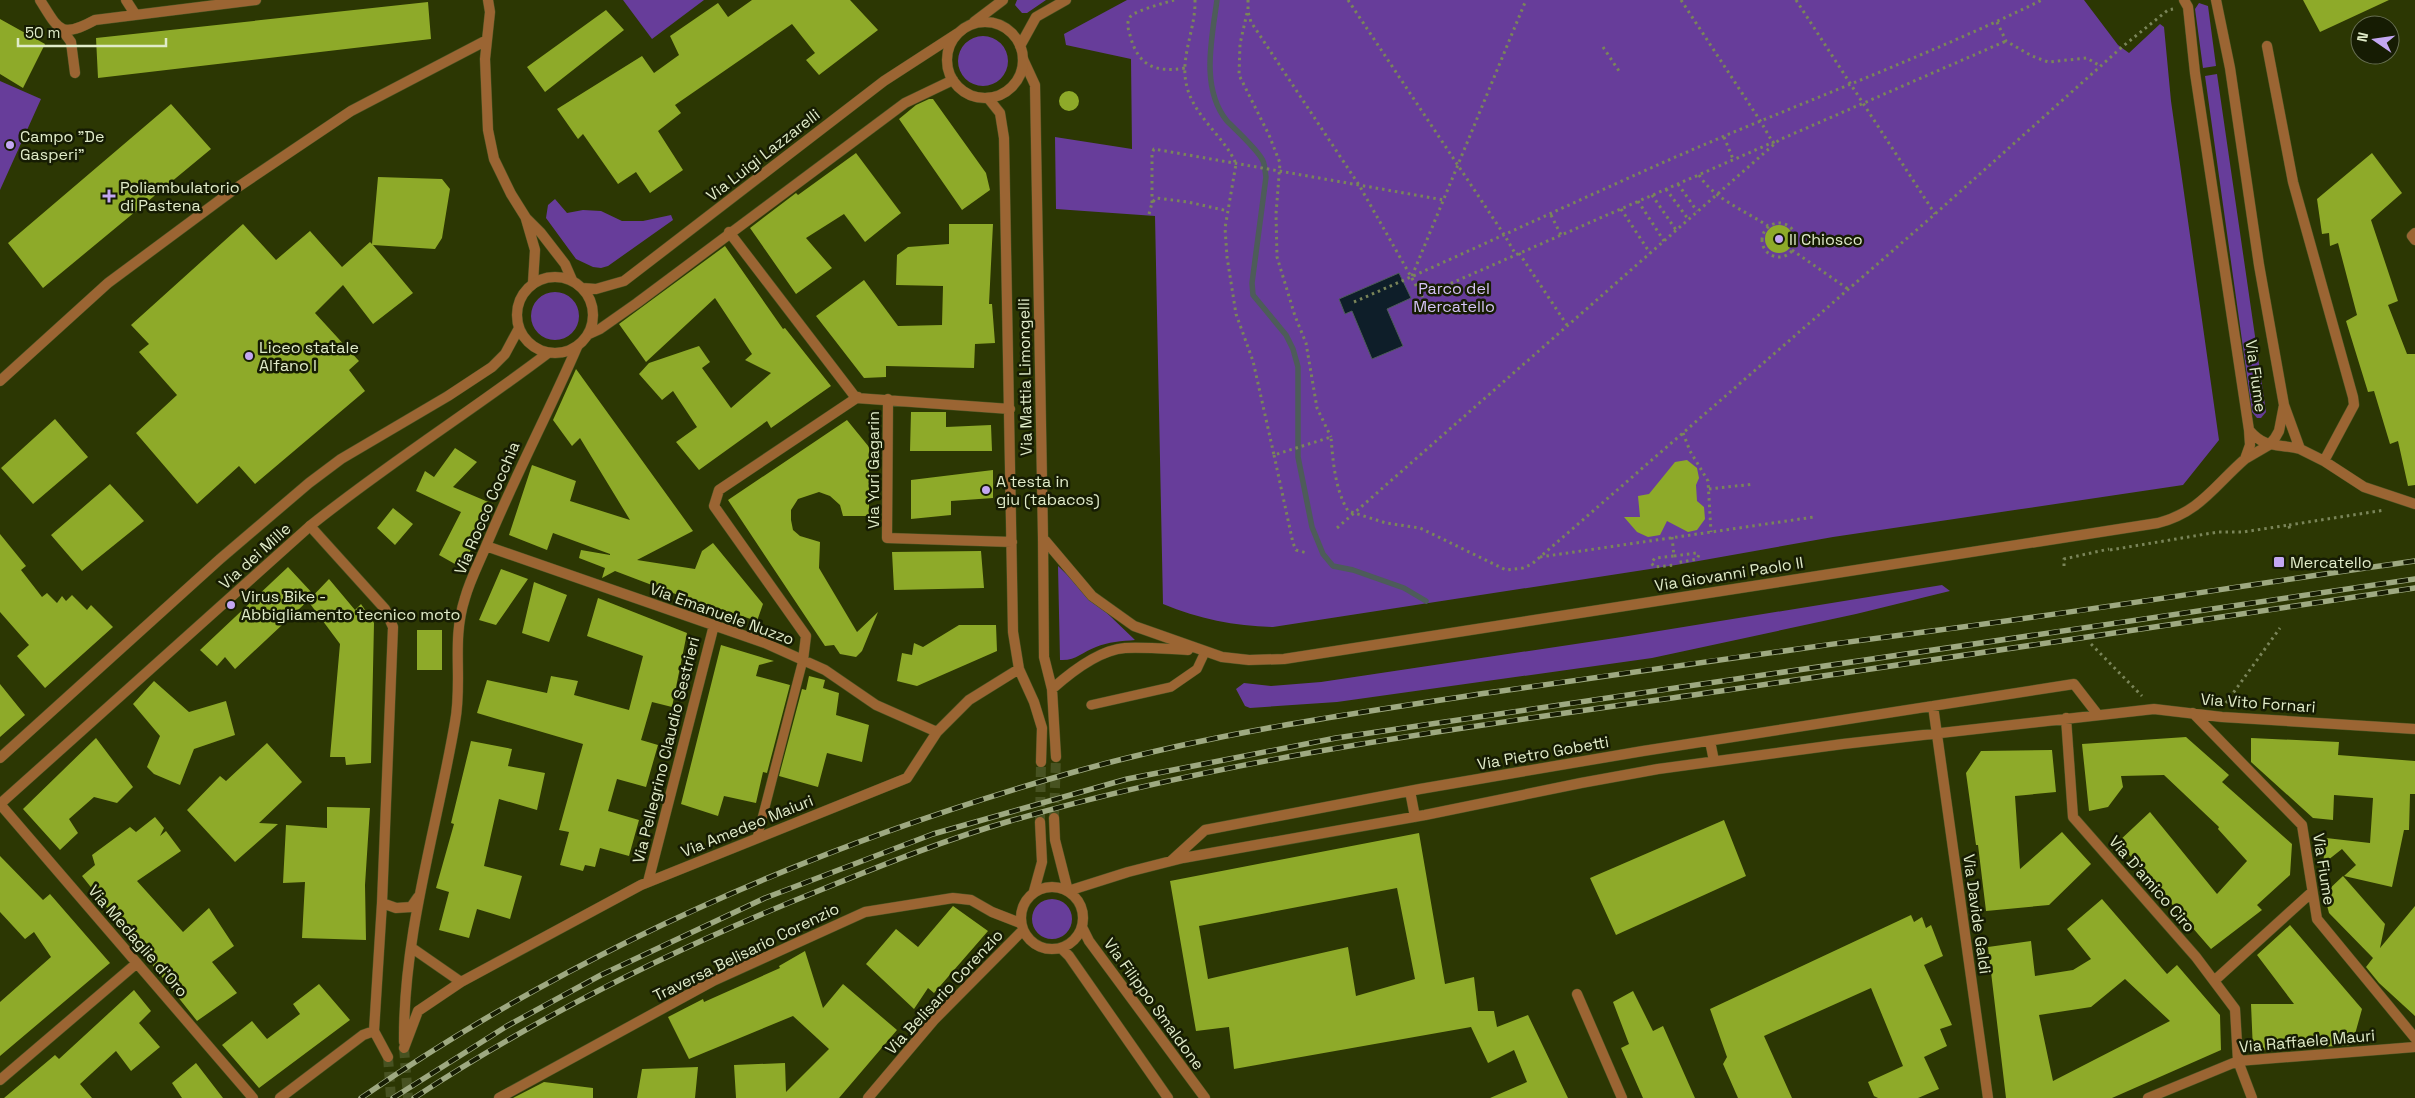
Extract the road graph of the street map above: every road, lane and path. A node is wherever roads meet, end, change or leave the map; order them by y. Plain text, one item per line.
1 (40, 0) edge
2 (126, 0) edge
3 (249, 0) edge
4 (488, 0) edge
5 (1003, 0) edge
6 (1066, 0) edge
7 (1174, 0) edge
8 (1195, 0) edge
9 (1248, 0) edge
10 (1348, 0) edge
11 (1526, 0) edge
12 (1681, 0) edge
13 (1796, 0) edge
14 (2042, 0) edge
15 (2216, 0) edge
16 (2186, 4) edge
17 (172, 5) edge
18 (1248, 12) junction
19 (135, 14) junction
20 (974, 22) junction
21 (1997, 22) junction
22 (67, 31) junction
23 (958, 33) junction
24 (487, 40) junction
25 (2006, 41) junction
26 (1020, 46) junction
27 (2266, 46) dead end
28 (1603, 47) dead end
29 (1023, 59) junction
30 (2100, 66) junction
31 (1185, 68) junction
32 (75, 73) dead end
33 (1620, 74) dead end
34 (953, 80) junction
35 (1852, 85) junction
36 (988, 98) junction
37 (1864, 102) junction
38 (1761, 122) junction
39 (1724, 137) junction
40 (1778, 140) junction
41 (1773, 143) junction
42 (1733, 159) junction
43 (1236, 164) junction
44 (1457, 164) junction
45 (1281, 172) junction
46 (1699, 174) junction
47 (1678, 184) junction
48 (1359, 185) junction
49 (1666, 189) junction
50 (1716, 194) junction
51 (1652, 195) junction
52 (1444, 200) junction
53 (1638, 201) junction
54 (1152, 203) junction
55 (1621, 209) junction
56 (1228, 211) junction
57 (1697, 211) junction
58 (1150, 214) dead end
59 (1935, 214) junction
60 (1551, 215) junction
61 (526, 218) junction
62 (1688, 219) junction
63 (1768, 226) junction
64 (1676, 230) junction
65 (729, 232) junction
66 (1561, 235) junction
67 (1505, 236) junction
68 (1664, 241) junction
69 (1792, 250) junction
70 (1650, 253) junction
71 (1518, 254) junction
72 (1412, 277) junction
73 (572, 280) junction
74 (533, 284) junction
75 (582, 288) junction
76 (1848, 289) junction
77 (1354, 302) dead end
78 (1567, 325) junction
79 (519, 328) junction
80 (589, 334) junction
81 (577, 347) junction
82 (548, 354) junction
83 (0, 381) edge
84 (857, 398) junction
85 (888, 399) junction
86 (2284, 405) junction
87 (1010, 409) junction
88 (2249, 430) junction
89 (1683, 433) junction
90 (1331, 437) junction
91 (2269, 445) junction
92 (2300, 449) junction
93 (1274, 454) junction
94 (2245, 459) junction
95 (2324, 461) junction
96 (1754, 484) dead end
97 (1709, 489) junction
98 (2415, 504) edge
99 (1352, 514) junction
100 (2357, 515) dead end
101 (1814, 516) dead end
102 (2289, 525) junction
103 (310, 526) junction
104 (1337, 528) dead end
105 (2105, 531) junction
106 (1711, 532) junction
107 (2290, 532) dead end
108 (1672, 537) junction
109 (1044, 538) junction
110 (1012, 542) junction
111 (486, 546) junction
112 (2110, 550) junction
113 (1307, 553) dead end
114 (1674, 556) junction
115 (1538, 558) junction
116 (2064, 566) dead end
117 (714, 625) junction
118 (2280, 628) dead end
119 (2091, 644) dead end
120 (1200, 651) junction
121 (803, 660) junction
122 (1019, 669) junction
123 (1052, 689) junction
124 (1091, 705) dead end
125 (1933, 706) junction
126 (2154, 709) junction
127 (2193, 713) junction
128 (2098, 715) junction
129 (2218, 716) junction
130 (2066, 718) junction
131 (2415, 729) edge
132 (937, 732) junction
133 (1937, 734) junction
134 (1710, 741) junction
135 (1056, 757) tunnel mouth
136 (0, 758) edge
137 (1714, 761) junction
138 (1041, 762) tunnel mouth
139 (1410, 791) junction
140 (0, 804) edge
141 (1415, 816) junction
142 (1054, 818) tunnel mouth
143 (1040, 822) tunnel mouth
144 (758, 838) junction
145 (1170, 862) junction
146 (648, 882) junction
147 (1068, 890) junction
148 (1034, 891) junction
149 (2312, 892) junction
150 (419, 895) junction
151 (382, 903) junction
152 (1082, 926) junction
153 (1021, 927) junction
154 (412, 948) junction
155 (1060, 948) junction
156 (137, 963) junction
157 (2214, 981) junction
158 (461, 982) junction
159 (1577, 994) dead end
160 (374, 1032) junction
161 (2415, 1038) edge
162 (2415, 1047) edge
163 (404, 1048) joint
164 (388, 1057) tunnel mouth
165 (2238, 1061) junction
166 (0, 1080) edge
167 (253, 1098) edge
168 (280, 1098) edge
169 (498, 1098) edge
170 (868, 1098) edge
171 (1168, 1098) edge
172 (1205, 1098) edge
173 (1622, 1098) edge
174 (1988, 1098) edge
175 (2148, 1098) edge
176 (2252, 1098) edge

1 - 22 street
2 - 19 street
3 - 17 street
4 - 24 street
5 - 20 street
6 - 26 street
7 - 31 path
8 - 31 path
9 - 18 path
10 - 44 path
11 - 44 path
12 - 38 path
13 - 35 path
14 - 21 path
15 - 86 street, Via Fiume
16 - 30 path
16 - 88 street, Via Fiume
17 - 19 street
18 - 45 path
18 - 48 path
19 - 22 street
20 - 23 street
20 - 26 street
21 - 25 path
21 - 35 path
22 - 32 street
23 - 34 street
23 - 75 street, Via Luigi Lazzarelli
24 - 61 street
24 - 83 street
25 - 30 path
25 - 37 path
26 - 29 street
27 - 95 street
28 - 33 path
29 - 36 street
29 - 109 street, Via Mattia Limongelli
30 - 59 path
31 - 43 path
34 - 36 street
34 - 65 street
35 - 37 path
35 - 38 path
36 - 87 street, Via Mattia Limongelli
37 - 40 path
37 - 59 path
38 - 39 path
38 - 41 path
39 - 42 path
39 - 60 path
40 - 41 path
40 - 50 path
41 - 42 path
42 - 46 path
43 - 45 path
43 - 54 path
43 - 56 path
44 - 52 path
44 - 67 path
45 - 48 path
45 - 90 path
46 - 47 path
46 - 50 path
47 - 49 path
47 - 57 path
48 - 52 path
48 - 72 path
49 - 51 path
49 - 62 path
50 - 57 path
50 - 63 path
51 - 53 path
51 - 64 path
52 - 72 path
53 - 55 path
53 - 68 path
54 - 56 path
54 - 58 path
55 - 66 path
55 - 70 path
56 - 93 path
57 - 62 path
59 - 76 path
60 - 66 path
60 - 67 path
61 - 73 street
61 - 74 street
62 - 64 path
63 - 69 path
63 - 69 path
64 - 68 path
65 - 80 street
65 - 84 street, Via Yuri Gagarin
66 - 71 path
67 - 71 path
67 - 72 path
68 - 70 path
69 - 76 path
70 - 78 path
71 - 72 path
71 - 78 path
72 - 77 path
73 - 74 street
73 - 75 street
74 - 79 street
75 - 80 street
76 - 89 path
78 - 99 path
79 - 82 street
79 - 136 street, Via dei Mille
80 - 81 street
81 - 82 street
81 - 111 street, Via Rocco Cocchia
82 - 103 street, Via dei Mille
84 - 85 street
84 - 121 street
85 - 87 street
85 - 110 street, Via Yuri Gagarin
86 - 91 street, Via Fiume
86 - 92 street
87 - 110 street, Via Mattia Limongelli
88 - 91 street, Via Fiume
88 - 94 street
89 - 97 path
89 - 115 path
90 - 93 path
90 - 99 path
91 - 92 street
91 - 94 street, Via Giovanni Paolo II
92 - 95 street
93 - 113 path
94 - 105 street, Via Giovanni Paolo II
95 - 98 street
96 - 97 path
97 - 106 path
99 - 104 path
99 - 115 path
100 - 102 path
101 - 106 path
102 - 107 path
102 - 112 path
103 - 140 street, Via dei Mille
103 - 151 street
105 - 112 path
105 - 120 street, Via Giovanni Paolo II
106 - 108 path
108 - 114 path
108 - 115 path
109 - 120 street, Via Giovanni Paolo II
109 - 123 street, Via Mattia Limongelli
110 - 122 street, Via Mattia Limongelli
111 - 117 street, Via Emanuele Nuzzo
111 - 150 street, Via Rocco Cocchia
112 - 116 path
114 - 114 path
117 - 121 street, Via Emanuele Nuzzo
117 - 146 street, Via Pellegrino Claudio Sestrieri
118 - 129 path
119 - 126 path
120 - 123 street, Via Giovanni Paolo II
120 - 124 lane
121 - 132 street, Via Emanuele Nuzzo
121 - 144 lane
122 - 132 street, Via Amedeo Maiuri
122 - 138 street, Via Mattia Limongelli
123 - 135 street, Via Mattia Limongelli
125 - 128 street
125 - 133 street, Via Davide Galdi
125 - 134 street, Via Pietro Gobetti
126 - 127 street, Via Vito Fornari
126 - 128 street, Via Vito Fornari
127 - 129 street, Via Vito Fornari
127 - 149 street, Via Fiume
128 - 130 street, Via Vito Fornari
129 - 131 street, Via Vito Fornari
130 - 133 street, Via Vito Fornari
130 - 157 street, Via D'amico Ciro
132 - 144 street, Via Amedeo Maiuri
133 - 137 street, Via Pietro Gobetti
133 - 174 street, Via Davide Galdi
134 - 137 street
134 - 139 street, Via Pietro Gobetti
137 - 141 street, Via Pietro Gobetti
139 - 141 street
139 - 145 street, Via Pietro Gobetti
140 - 156 street, Via Medaglie d'Oro
141 - 145 street, Via Pietro Gobetti
142 - 147 street
143 - 148 street
144 - 146 street, Via Amedeo Maiuri
145 - 147 street, Via Pietro Gobetti
146 - 158 street, Via Amedeo Maiuri
147 - 148 street
147 - 152 street
148 - 153 street
149 - 157 street
149 - 161 street, Via Fiume
150 - 151 street
150 - 154 street, Via Rocco Cocchia
151 - 160 street
152 - 155 street
152 - 172 street, Via Filippo Smaldone
153 - 155 street
153 - 169 street, Traversa Belisario Corenzio
153 - 170 street, Via Belisario Corenzio
154 - 158 street
154 - 163 street, Via Rocco Cocchia
155 - 171 street
156 - 166 street
156 - 167 street, Via Medaglie d'Oro
157 - 165 street, Via D'amico Ciro
158 - 163 street, Via Amedeo Maiuri
159 - 173 street
160 - 164 street
160 - 168 street
162 - 165 street, Via Raffaele Mauri
165 - 175 street, Via Raffaele Mauri
165 - 176 street, Via D'amico Ciro

